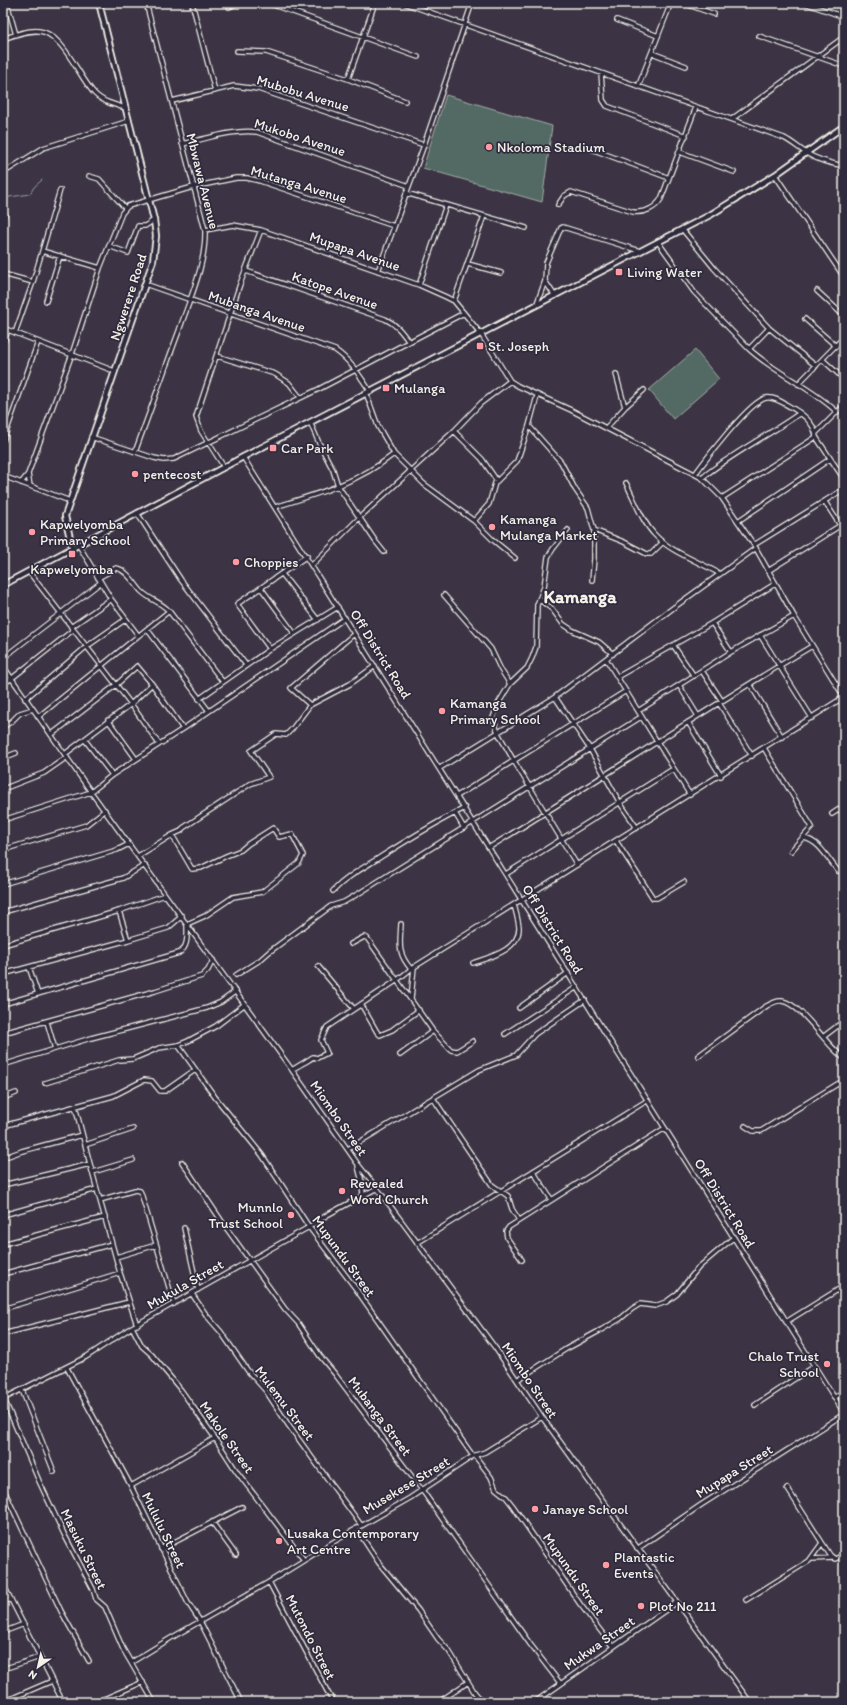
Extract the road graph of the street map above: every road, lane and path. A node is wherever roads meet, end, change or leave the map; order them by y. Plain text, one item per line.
1 (7, 3) edge
2 (99, 3) edge
3 (146, 3) edge
4 (192, 3) edge
5 (239, 3) edge
6 (268, 3) edge
7 (375, 3) edge
8 (404, 3) edge
9 (472, 3) edge
10 (671, 3) edge
11 (684, 3) edge
12 (805, 3) edge
13 (229, 8) dead end
14 (714, 14) dead end
15 (844, 17) edge
16 (617, 20) dead end
17 (464, 25) junction
18 (16, 34) junction
19 (658, 36) junction
20 (759, 36) dead end
21 (363, 37) junction
22 (844, 37) edge
23 (3, 39) edge
24 (237, 51) dead end
25 (652, 53) junction
26 (418, 57) dead end
27 (818, 57) junction
28 (686, 66) dead end
29 (844, 66) edge
30 (601, 73) junction
31 (348, 79) junction
32 (638, 87) junction
33 (215, 91) junction
34 (172, 101) junction
35 (405, 101) dead end
36 (696, 107) junction
37 (126, 108) junction
38 (732, 119) junction
39 (129, 121) junction
40 (844, 126) edge
41 (686, 136) junction
42 (182, 144) junction
43 (424, 144) junction
44 (586, 147) dead end
45 (680, 152) junction
46 (806, 153) junction
47 (844, 166) edge
48 (734, 172) dead end
49 (3, 173) edge
50 (775, 175) junction
51 (89, 176) dead end
52 (669, 178) junction
53 (409, 186) junction
54 (193, 187) junction
55 (60, 190) dead end
56 (406, 193) junction
57 (149, 199) junction
58 (446, 205) junction
59 (558, 205) dead end
60 (125, 208) junction
61 (5, 214) dead end
62 (484, 216) junction
63 (3, 219) edge
64 (154, 220) junction
65 (394, 226) junction
66 (526, 228) dead end
67 (682, 229) junction
68 (205, 230) junction
69 (261, 230) junction
70 (658, 242) junction
71 (109, 246) junction
72 (42, 251) junction
73 (640, 251) junction
74 (60, 256) junction
75 (468, 264) junction
76 (100, 268) junction
77 (378, 270) junction
78 (246, 272) junction
79 (501, 273) dead end
80 (3, 274) edge
81 (844, 277) edge
82 (545, 281) junction
83 (33, 282) junction
84 (145, 284) junction
85 (419, 285) junction
86 (817, 291) dead end
87 (555, 296) junction
88 (190, 299) junction
89 (46, 301) dead end
90 (454, 301) junction
91 (536, 306) junction
92 (231, 313) junction
93 (464, 314) junction
94 (844, 316) edge
95 (805, 319) dead end
96 (3, 328) edge
97 (769, 328) junction
98 (8, 330) junction
99 (15, 333) junction
100 (481, 334) junction
101 (844, 338) edge
102 (38, 342) junction
103 (409, 342) junction
104 (3, 344) edge
105 (836, 346) junction
106 (749, 349) junction
107 (72, 354) junction
108 (217, 356) junction
109 (823, 360) junction
110 (816, 366) junction
111 (356, 370) junction
112 (114, 371) junction
113 (616, 374) dead end
114 (844, 379) edge
115 (510, 380) junction
116 (798, 384) junction
117 (644, 390) dead end
118 (368, 392) junction
119 (536, 396) junction
120 (300, 398) junction
121 (844, 406) edge
122 (625, 407) junction
123 (838, 412) junction
124 (800, 413) junction
125 (310, 422) junction
126 (529, 426) junction
127 (606, 428) junction
128 (454, 431) junction
129 (816, 435) junction
130 (91, 437) junction
131 (3, 441) edge
132 (209, 443) junction
133 (135, 452) junction
134 (394, 454) junction
135 (243, 457) junction
136 (830, 459) junction
137 (224, 467) junction
138 (411, 470) junction
139 (28, 474) junction
140 (695, 474) junction
141 (3, 476) edge
142 (702, 478) junction
143 (844, 479) edge
144 (497, 481) junction
145 (21, 483) junction
146 (626, 483) dead end
147 (30, 486) junction
148 (338, 486) junction
149 (844, 489) edge
150 (722, 498) junction
151 (70, 501) junction
152 (825, 502) junction
153 (275, 507) junction
154 (137, 513) junction
155 (359, 518) junction
156 (474, 521) junction
157 (738, 521) junction
158 (842, 524) edge
159 (568, 530) dead end
160 (594, 530) junction
161 (663, 542) junction
162 (78, 544) junction
163 (72, 547) junction
164 (755, 547) junction
165 (384, 552) dead end
166 (307, 556) junction
167 (515, 558) dead end
168 (312, 565) junction
169 (768, 571) junction
170 (29, 572) junction
171 (282, 574) junction
172 (720, 574) junction
173 (98, 578) junction
174 (592, 580) dead end
175 (100, 582) junction
176 (775, 584) junction
177 (3, 585) edge
178 (261, 588) junction
179 (444, 595) dead end
180 (111, 598) junction
181 (539, 599) junction
182 (338, 607) junction
183 (170, 611) junction
184 (60, 612) junction
185 (794, 616) junction
186 (345, 618) junction
187 (126, 619) junction
188 (318, 620) junction
189 (712, 623) junction
190 (72, 628) junction
191 (147, 629) junction
192 (294, 634) junction
193 (354, 634) junction
194 (760, 635) junction
195 (138, 636) junction
196 (673, 645) junction
197 (812, 646) junction
198 (86, 647) junction
199 (270, 649) junction
200 (731, 652) junction
201 (614, 654) junction
202 (3, 658) edge
203 (606, 659) junction
204 (246, 665) junction
205 (3, 666) edge
206 (102, 666) junction
207 (375, 666) junction
208 (779, 666) junction
209 (702, 671) junction
210 (694, 676) junction
211 (617, 677) junction
212 (11, 679) junction
213 (223, 682) junction
214 (3, 683) edge
215 (152, 684) junction
216 (510, 684) junction
217 (750, 684) junction
218 (116, 685) junction
219 (679, 685) junction
220 (626, 691) junction
221 (555, 697) junction
222 (25, 699) junction
223 (199, 699) junction
224 (721, 702) junction
225 (131, 704) junction
226 (310, 705) junction
227 (33, 709) junction
228 (638, 710) junction
229 (209, 711) junction
230 (698, 716) junction
231 (38, 717) junction
232 (641, 717) junction
233 (812, 718) junction
234 (108, 720) junction
235 (688, 722) junction
236 (574, 724) junction
237 (3, 727) edge
238 (183, 729) junction
239 (498, 733) junction
240 (51, 734) junction
241 (782, 737) junction
242 (85, 740) junction
243 (657, 743) junction
244 (159, 744) junction
245 (764, 748) junction
246 (590, 749) junction
247 (16, 753) dead end
248 (66, 756) junction
249 (752, 756) junction
250 (3, 758) edge
251 (136, 759) junction
252 (514, 761) junction
253 (440, 768) junction
254 (673, 769) junction
255 (112, 775) junction
256 (605, 776) junction
257 (721, 776) junction
258 (528, 787) junction
259 (3, 789) edge
260 (91, 792) junction
261 (690, 795) junction
262 (457, 796) junction
263 (620, 803) junction
264 (844, 806) edge
265 (465, 808) junction
266 (105, 810) junction
267 (455, 813) junction
268 (545, 813) junction
269 (832, 814) dead end
270 (3, 820) edge
271 (474, 822) junction
272 (464, 828) junction
273 (637, 828) junction
274 (172, 835) junction
275 (803, 838) junction
276 (562, 839) junction
277 (616, 841) junction
278 (129, 844) junction
279 (490, 847) junction
280 (3, 850) edge
281 (791, 851) dead end
282 (138, 856) junction
283 (144, 865) junction
284 (577, 865) junction
285 (838, 871) dead end
286 (506, 874) junction
287 (684, 882) dead end
288 (3, 884) edge
289 (332, 891) dead end
290 (165, 895) junction
291 (523, 900) junction
292 (514, 905) junction
293 (119, 911) junction
294 (3, 912) edge
295 (182, 916) junction
296 (187, 924) junction
297 (402, 924) dead end
298 (128, 940) junction
299 (3, 944) edge
300 (351, 944) dead end
301 (214, 960) junction
302 (473, 963) dead end
303 (29, 966) junction
304 (318, 966) dead end
305 (412, 968) junction
306 (568, 973) junction
307 (3, 974) edge
308 (236, 975) dead end
309 (396, 981) junction
310 (577, 987) junction
311 (236, 991) junction
312 (38, 994) junction
313 (411, 999) junction
314 (585, 1000) junction
315 (3, 1004) edge
316 (245, 1004) junction
317 (361, 1004) junction
318 (520, 1008) dead end
319 (354, 1009) junction
320 (419, 1010) junction
321 (844, 1021) edge
322 (47, 1022) junction
323 (433, 1031) junction
324 (3, 1033) edge
325 (505, 1034) dead end
326 (823, 1037) junction
327 (473, 1042) dead end
328 (178, 1045) junction
329 (55, 1049) junction
330 (400, 1055) dead end
331 (698, 1056) dead end
332 (844, 1058) edge
333 (3, 1065) edge
334 (195, 1070) junction
335 (292, 1070) junction
336 (844, 1080) edge
337 (45, 1084) dead end
338 (16, 1093) dead end
339 (3, 1098) edge
340 (433, 1098) junction
341 (648, 1100) junction
342 (75, 1106) junction
343 (3, 1119) edge
344 (4, 1126) edge
345 (745, 1126) dead end
346 (665, 1128) junction
347 (133, 1129) dead end
348 (82, 1135) junction
349 (85, 1145) junction
350 (348, 1149) junction
351 (8, 1156) dead end
352 (133, 1160) dead end
353 (182, 1162) dead end
354 (357, 1163) junction
355 (90, 1164) junction
356 (533, 1171) junction
357 (93, 1172) junction
358 (3, 1185) edge
359 (377, 1188) junction
360 (97, 1189) junction
361 (500, 1192) junction
362 (363, 1196) junction
363 (551, 1199) junction
364 (100, 1200) junction
365 (3, 1215) edge
366 (105, 1216) junction
367 (519, 1220) junction
368 (309, 1227) junction
369 (184, 1228) dead end
370 (733, 1238) junction
371 (417, 1243) junction
372 (3, 1244) edge
373 (112, 1244) junction
374 (156, 1245) junction
375 (116, 1257) junction
376 (249, 1260) junction
377 (522, 1260) dead end
378 (120, 1273) junction
379 (3, 1274) edge
380 (844, 1286) edge
381 (198, 1290) junction
382 (192, 1294) junction
383 (129, 1302) junction
384 (174, 1304) junction
385 (3, 1309) edge
386 (786, 1322) junction
387 (137, 1325) junction
388 (132, 1327) junction
389 (3, 1334) edge
390 (814, 1366) junction
391 (67, 1368) junction
392 (517, 1380) junction
393 (22, 1390) junction
394 (844, 1391) edge
395 (834, 1398) junction
396 (3, 1399) edge
397 (755, 1405) dead end
398 (844, 1414) edge
399 (542, 1417) junction
400 (215, 1438) junction
401 (474, 1456) junction
402 (54, 1472) dead end
403 (131, 1486) junction
404 (3, 1488) edge
405 (787, 1488) dead end
406 (422, 1490) junction
407 (9, 1500) junction
408 (3, 1502) edge
409 (242, 1507) dead end
410 (212, 1522) junction
411 (361, 1525) junction
412 (356, 1528) junction
413 (822, 1543) junction
414 (161, 1549) junction
415 (637, 1549) junction
416 (236, 1555) dead end
417 (844, 1555) edge
418 (833, 1558) junction
419 (811, 1559) junction
420 (304, 1560) junction
421 (269, 1582) junction
422 (3, 1584) edge
423 (11, 1599) junction
424 (746, 1600) dead end
425 (3, 1602) edge
426 (677, 1602) junction
427 (200, 1621) junction
428 (24, 1624) junction
429 (3, 1632) edge
430 (614, 1647) junction
431 (40, 1657) junction
432 (89, 1661) dead end
433 (132, 1662) junction
434 (3, 1669) edge
435 (52, 1681) junction
436 (143, 1682) junction
437 (468, 1682) junction
438 (560, 1683) junction
439 (105, 1700) edge
440 (3, 1702) edge
441 (63, 1702) edge
442 (97, 1702) edge
443 (154, 1702) edge
444 (241, 1702) edge
445 (333, 1702) edge
446 (439, 1702) edge
447 (483, 1702) edge
448 (535, 1702) edge
449 (750, 1702) edge

1 - 18 street
2 - 37 street, Ngwerere Road
3 - 34 street, Mbwawa Avenue
4 - 33 street
5 - 13 street
6 - 21 street
7 - 21 street
8 - 17 street
9 - 17 street
10 - 19 street
11 - 14 street
12 - 15 street
16 - 19 street
17 - 30 street
17 - 43 street
18 - 23 street
18 - 37 street
19 - 25 street
20 - 27 street
21 - 26 street
21 - 31 street
22 - 27 street
24 - 31 street
25 - 28 street
25 - 32 street
27 - 29 street
27 - 38 street
30 - 32 street
30 - 41 street
31 - 35 street
32 - 36 street
33 - 34 street, Mubobu Avenue
33 - 43 street, Mubobu Avenue
34 - 42 street, Mbwawa Avenue
36 - 38 street
36 - 41 street
37 - 39 street, Ngwerere Road
38 - 46 street
39 - 49 street
39 - 57 street, Ngwerere Road
40 - 46 street
41 - 45 street
42 - 53 street, Mukobo Avenue
42 - 54 street, Mbwawa Avenue
43 - 53 street
44 - 52 street
45 - 48 street
45 - 52 street
46 - 47 street
46 - 50 street
50 - 67 street
50 - 81 street
51 - 60 street
52 - 59 street
53 - 56 street
54 - 57 street, Mutanga Avenue
54 - 65 street, Mutanga Avenue
54 - 68 street, Mbwawa Avenue
55 - 72 street
56 - 58 street
56 - 65 street
57 - 60 street, Mutanga Avenue
57 - 64 street, Ngwerere Road
58 - 62 street
58 - 85 street
60 - 71 street
61 - 63 street
62 - 66 street
62 - 75 street
64 - 71 street
64 - 84 street, Ngwerere Road
65 - 77 street
67 - 70 street
67 - 97 street
68 - 69 street, Mupapa Avenue
68 - 88 street, Mbwawa Avenue
69 - 77 street, Mupapa Avenue
69 - 78 street
70 - 73 street
70 - 106 street
71 - 76 street
72 - 74 street
72 - 83 street
73 - 82 street
73 - 87 street
74 - 76 street
74 - 89 street
75 - 79 street
75 - 90 street
76 - 107 street
77 - 85 street, Mupapa Avenue
78 - 92 street
78 - 103 street, Katope Avenue
80 - 83 street
82 - 87 street
82 - 91 street
83 - 99 street
84 - 88 street, Mubanga Avenue
84 - 112 street, Ngwerere Road
85 - 90 street, Mupapa Avenue
86 - 94 street
87 - 91 street
88 - 92 street, Mubanga Avenue
88 - 133 street, Mbwawa Avenue
90 - 93 street, Mupapa Avenue
91 - 100 street
92 - 108 street
92 - 111 street, Mubanga Avenue
93 - 100 street, Mupapa Avenue
93 - 103 street
95 - 105 street
96 - 98 street
97 - 106 street
97 - 110 street
98 - 99 street
98 - 104 street
99 - 102 street
100 - 115 street, Mupapa Avenue
100 - 118 street
101 - 105 street
102 - 107 street
102 - 131 street
103 - 111 street
105 - 109 street
106 - 116 street
107 - 112 street
107 - 139 street
108 - 120 street
108 - 132 street
109 - 110 street
109 - 114 street
110 - 116 street
111 - 118 street, Mubanga Avenue
111 - 120 street
112 - 130 street, Ngwerere Road
113 - 122 street
115 - 119 street
115 - 128 street
116 - 123 street
117 - 122 street
118 - 125 street
118 - 134 street, Mubanga Avenue
119 - 126 street
119 - 127 street
120 - 132 street
121 - 123 street
122 - 127 street
123 - 129 street
124 - 129 street
124 - 140 street
124 - 142 street
125 - 135 street
125 - 148 street
126 - 144 street
126 - 160 street
127 - 140 street
128 - 138 street
128 - 144 street
129 - 136 street
129 - 150 street
130 - 133 street
130 - 151 street, Ngwerere Road
132 - 133 street
132 - 137 street
134 - 138 street, Mubanga Avenue
134 - 148 street
135 - 137 street
135 - 153 street, Off District Road
136 - 143 street
136 - 157 street
137 - 154 street
138 - 155 street
138 - 156 street, Mubanga Avenue
139 - 145 street
139 - 147 street
140 - 142 street
141 - 145 street
142 - 150 street
144 - 156 street
145 - 147 street
146 - 161 street
147 - 151 street
148 - 153 street
148 - 155 street
149 - 152 street
150 - 157 street
151 - 163 street, Ngwerere Road
152 - 158 street
152 - 164 street
153 - 166 street, Off District Road
154 - 162 street
154 - 204 street
155 - 165 street
155 - 168 street
156 - 167 street, Mubanga Avenue
157 - 164 street
158 - 169 street
159 - 181 street
160 - 161 street
160 - 174 street
161 - 172 street
162 - 163 street
162 - 173 street
163 - 170 street
164 - 169 street
164 - 172 street
166 - 168 street, Off District Road
166 - 171 street
168 - 182 street, Off District Road
169 - 176 street
170 - 177 street
170 - 184 street
171 - 178 street
171 - 188 street
172 - 201 street
173 - 175 street
173 - 183 street
175 - 180 street
175 - 184 street
176 - 185 street
176 - 189 street
178 - 192 street
178 - 199 street
179 - 216 street
180 - 187 street
180 - 190 street
181 - 201 street
181 - 216 street
182 - 186 street, Off District Road
182 - 188 street
183 - 191 street
183 - 213 street
184 - 190 street
184 - 202 street
185 - 194 street
185 - 197 street
186 - 193 street, Off District Road
186 - 229 street
187 - 195 street
187 - 198 street
188 - 192 street
189 - 196 street
189 - 200 street
190 - 198 street
190 - 212 street
191 - 195 street
191 - 223 street
192 - 199 street
193 - 207 street, Off District Road
193 - 226 street
194 - 200 street
194 - 208 street
195 - 206 street
196 - 210 street
196 - 211 street
197 - 208 street
197 - 233 street
198 - 206 street
198 - 222 street
199 - 204 street
200 - 209 street
201 - 203 street
203 - 211 street
203 - 221 street
204 - 213 street
205 - 212 street, Miombo Street
206 - 218 street
206 - 231 street
207 - 226 street
207 - 253 street, Off District Road
208 - 217 street
208 - 233 street
209 - 210 street
209 - 224 street
210 - 219 street
211 - 220 street
212 - 214 street
212 - 222 street, Miombo Street
213 - 223 street
215 - 218 street
215 - 225 street
215 - 238 street
216 - 239 street
217 - 224 street
217 - 241 street
218 - 225 street
218 - 240 street
219 - 228 street
219 - 230 street
220 - 228 street
220 - 236 street
221 - 236 street
221 - 239 street
222 - 227 street, Miombo Street
223 - 229 street
224 - 230 street
224 - 249 street
225 - 234 street
225 - 244 street
226 - 274 street
227 - 231 street, Miombo Street
227 - 237 street
228 - 232 street
229 - 238 street
230 - 235 street
231 - 240 street, Miombo Street
232 - 243 street
232 - 246 street
233 - 241 street
234 - 242 street
234 - 251 street
235 - 243 street
235 - 257 street
236 - 246 street
236 - 252 street
238 - 244 street
239 - 252 street
239 - 253 street
240 - 248 street, Miombo Street
241 - 245 street
242 - 248 street
242 - 255 street
243 - 254 street
243 - 256 street
244 - 251 street
245 - 249 street
245 - 275 street
246 - 256 street
246 - 258 street
247 - 250 street
248 - 259 street
248 - 260 street, Miombo Street
249 - 257 street
251 - 255 street
252 - 258 street
252 - 262 street
253 - 262 street, Off District Road
254 - 261 street
254 - 263 street
255 - 260 street
256 - 263 street
256 - 268 street
257 - 261 street
258 - 268 street
258 - 271 street
260 - 266 street, Miombo Street
260 - 270 street
261 - 273 street
262 - 265 street, Off District Road
263 - 273 street
263 - 276 street
264 - 269 street
265 - 267 street
265 - 271 street, Off District Road
266 - 278 street, Miombo Street
266 - 280 street
267 - 272 street
267 - 289 street
268 - 276 street
268 - 279 street
271 - 272 street
271 - 279 street, Off District Road
272 - 308 street
273 - 277 street
274 - 282 street
274 - 296 street
275 - 281 street
275 - 285 street
276 - 284 street
276 - 286 street
277 - 284 street
277 - 287 street
278 - 282 street, Miombo Street
278 - 288 street
279 - 286 street, Off District Road
282 - 283 street, Miombo Street
283 - 290 street, Miombo Street
283 - 294 street
284 - 291 street
286 - 291 street, Off District Road
290 - 293 street
290 - 295 street, Miombo Street
291 - 292 street
291 - 306 street, Off District Road
292 - 302 street
292 - 305 street
293 - 298 street
293 - 299 street
295 - 296 street, Miombo Street
295 - 298 street
296 - 301 street, Miombo Street
296 - 312 street
297 - 305 street
298 - 303 street
300 - 309 street
301 - 311 street, Miombo Street
301 - 322 street
303 - 307 street
303 - 312 street
304 - 319 street
305 - 309 street
305 - 313 street
306 - 310 street, Off District Road
306 - 318 street
309 - 313 street
309 - 317 street
310 - 314 street, Off District Road
310 - 325 street
311 - 316 street, Miombo Street
311 - 329 street
312 - 315 street
313 - 320 street
314 - 340 street
314 - 341 street, Off District Road
316 - 328 street
316 - 335 street, Miombo Street
317 - 319 street
317 - 320 street
319 - 335 street
320 - 323 street
321 - 326 street
322 - 324 street
322 - 329 street
323 - 327 street
323 - 330 street
326 - 331 street
326 - 332 street
328 - 334 street, Mupundu Street
328 - 337 street
329 - 333 street
334 - 342 street
334 - 368 street, Mupundu Street
335 - 350 street, Miombo Street
336 - 345 street
338 - 339 street
340 - 350 street
340 - 361 street
341 - 346 street, Off District Road
341 - 356 street
342 - 344 street
342 - 348 street
343 - 344 street
346 - 363 street
346 - 370 street, Off District Road
347 - 349 street
348 - 349 street
348 - 351 street
349 - 355 street
350 - 354 street, Miombo Street
352 - 357 street
353 - 376 street, Mubanga Street
354 - 359 street, Miombo Street
354 - 362 street
355 - 357 street
355 - 358 street
356 - 361 street
356 - 363 street
357 - 360 street
359 - 362 street, Mukula Street
359 - 371 street, Miombo Street
360 - 364 street
360 - 365 street
361 - 367 street
361 - 371 street
362 - 368 street, Mukula Street
363 - 367 street
364 - 366 street
364 - 374 street
366 - 372 street
366 - 373 street
367 - 377 street
368 - 376 street, Mukula Street
368 - 401 street, Mupundu Street
369 - 381 street
370 - 386 street, Off District Road
370 - 392 street
371 - 392 street, Miombo Street
373 - 375 street
373 - 379 street
374 - 375 street
374 - 384 street
375 - 378 street
376 - 381 street, Mukula Street
376 - 406 street, Mubanga Street
378 - 383 street
378 - 385 street
380 - 386 street
381 - 382 street, Mukula Street
382 - 384 street, Mukula Street
382 - 411 street, Mulemu Street
383 - 387 street
383 - 389 street
384 - 387 street, Mukula Street
386 - 390 street, Off District Road
387 - 388 street, Mukula Street
388 - 391 street, Mukula Street
388 - 400 street, Makole Street
390 - 395 street, Off District Road
390 - 397 street
391 - 393 street, Mukula Street
391 - 403 street, Mululu Street
392 - 399 street, Miombo Street
393 - 396 street, Mukula Street
393 - 402 street
394 - 395 street
395 - 398 street, Off District Road
396 - 433 street, Masuku Street
398 - 415 street, Mupapa Street
399 - 401 street, Musekese Street
399 - 415 street, Miombo Street
400 - 403 street
400 - 420 street, Makole Street
401 - 406 street, Musekese Street
401 - 430 street, Mupundu Street
403 - 414 street, Mululu Street
404 - 407 street
405 - 413 street
406 - 411 street, Musekese Street
406 - 438 street, Mubanga Street
407 - 408 street
407 - 432 street
409 - 410 street
410 - 414 street
410 - 416 street
411 - 412 street, Musekese Street
412 - 420 street, Musekese Street
412 - 437 street
413 - 418 street
413 - 419 street
414 - 427 street, Mululu Street
415 - 426 street, Miombo Street
417 - 418 street
418 - 419 street
419 - 424 street
420 - 421 street, Musekese Street
421 - 427 street, Musekese Street
421 - 445 street, Mutondo Street
422 - 423 street
423 - 425 street
423 - 428 street
426 - 430 street, Mukwa Street
426 - 449 street, Miombo Street
427 - 433 street, Musekese Street
427 - 444 street, Mululu Street
428 - 429 street
428 - 431 street
430 - 438 street, Mukwa Street
431 - 434 street
431 - 435 street
433 - 436 street, Masuku Street
435 - 440 street
435 - 441 street
436 - 439 street
436 - 443 street, Masuku Street
437 - 446 street
437 - 447 street
438 - 448 street, Mukwa Street
439 - 442 street

